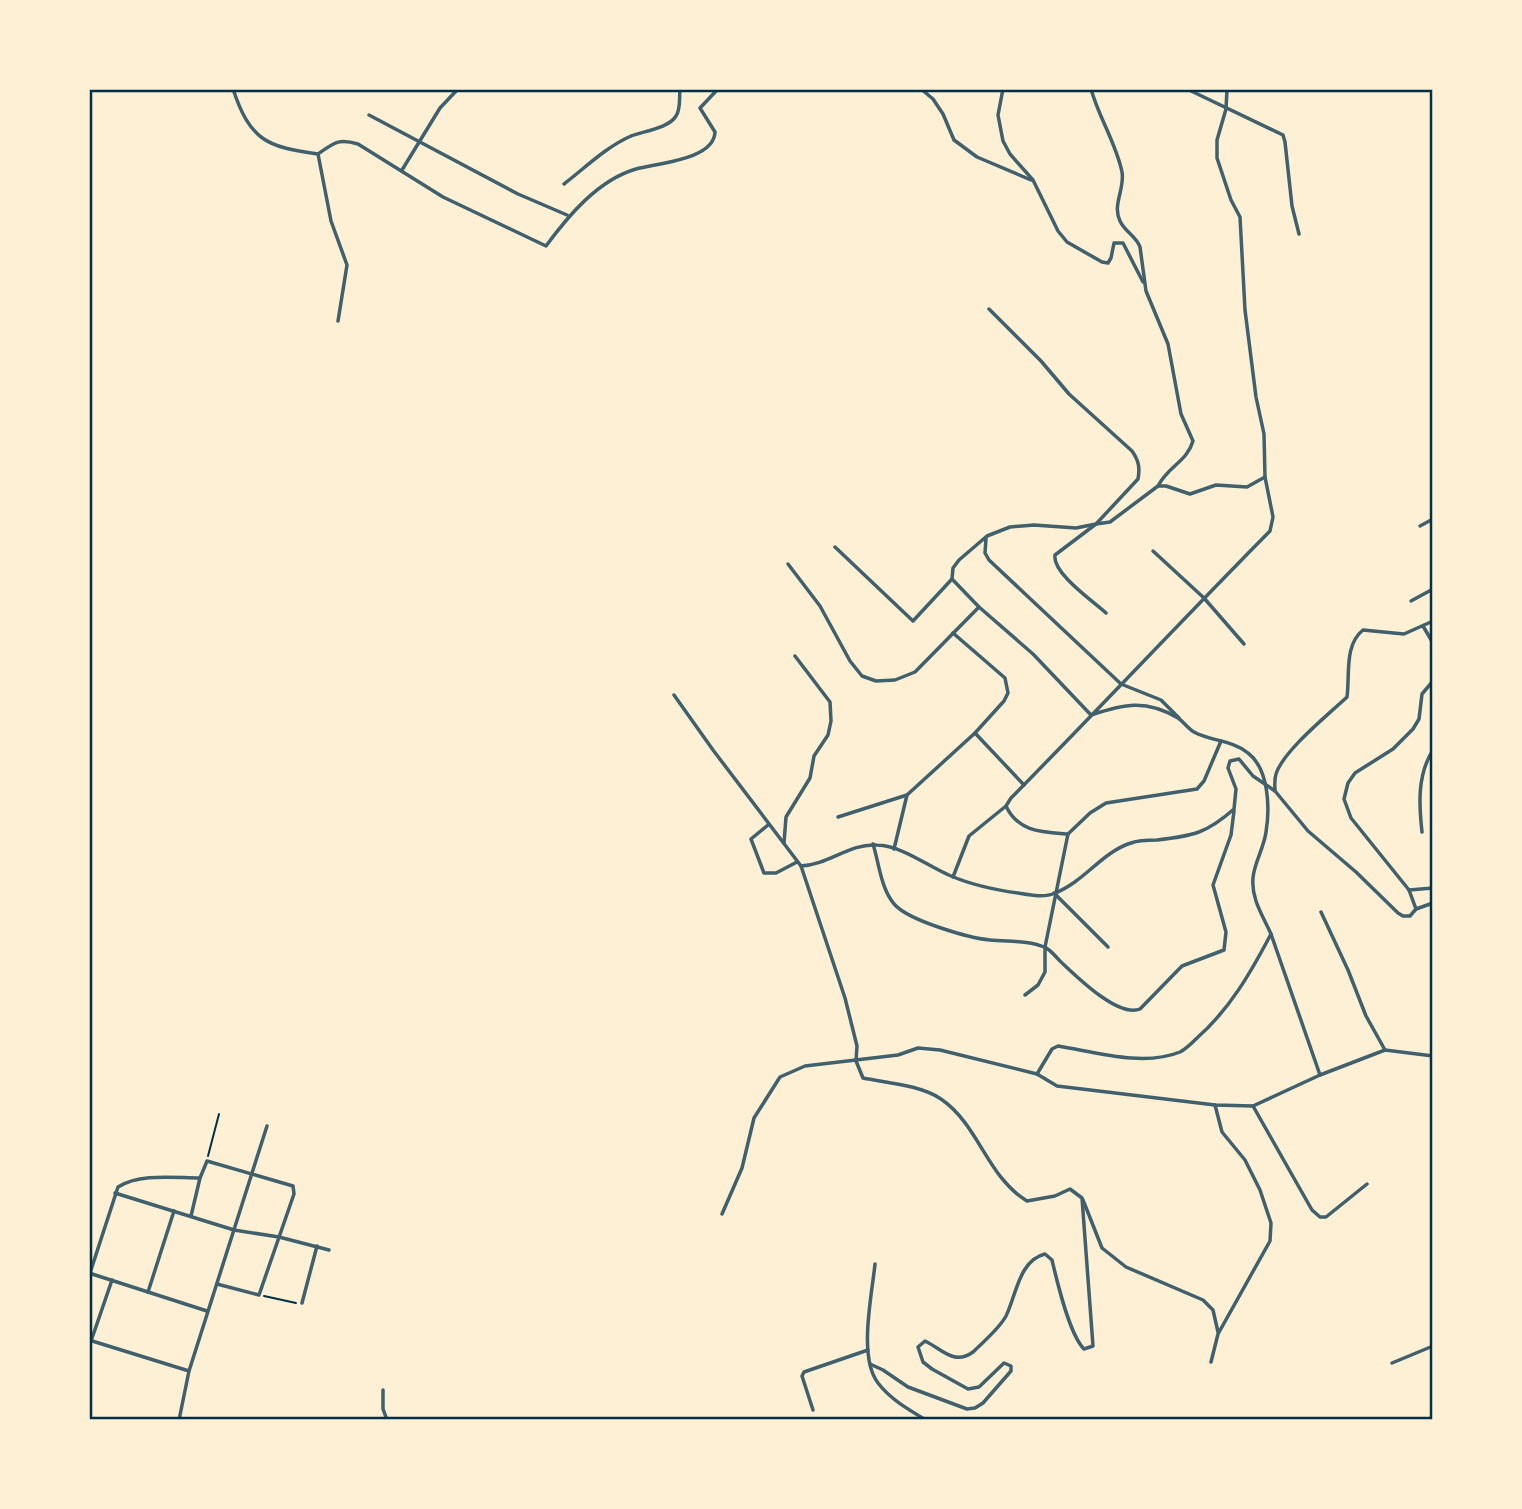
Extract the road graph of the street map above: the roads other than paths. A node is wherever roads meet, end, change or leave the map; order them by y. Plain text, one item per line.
1 (233, 89) edge
2 (458, 89) edge
3 (680, 89) edge
4 (718, 89) edge
5 (922, 89) edge
6 (1003, 89) edge
7 (1091, 89) edge
8 (1187, 89) edge
9 (1227, 89) edge
10 (1226, 109) junction
11 (369, 115) dead end
12 (419, 142) junction
13 (318, 154) junction
14 (402, 170) junction
15 (1033, 180) junction
16 (564, 184) dead end
17 (568, 216) junction
18 (1300, 234) dead end
19 (1146, 291) junction
20 (989, 309) dead end
21 (338, 321) dead end
22 (1265, 477) junction
23 (1158, 486) junction
24 (1433, 519) edge
25 (1096, 524) junction
26 (1420, 526) dead end
27 (987, 536) junction
28 (835, 547) dead end
29 (1153, 551) dead end
30 (788, 564) dead end
31 (952, 579) junction
32 (1433, 589) edge
33 (1204, 598) junction
34 (1412, 601) dead end
35 (979, 607) junction
36 (1106, 613) dead end
37 (1433, 621) edge
38 (1423, 626) junction
39 (953, 633) junction
40 (1433, 643) edge
41 (1244, 644) dead end
42 (795, 656) dead end
43 (1433, 681) edge
44 (1121, 684) junction
45 (674, 695) dead end
46 (1091, 715) junction
47 (1181, 720) junction
48 (975, 733) junction
49 (1221, 741) junction
50 (1433, 750) edge
51 (1024, 785) junction
52 (1267, 786) junction
53 (1275, 791) junction
54 (907, 795) junction
55 (1006, 806) junction
56 (1234, 808) junction
57 (838, 817) dead end
58 (768, 825) junction
59 (1422, 832) dead end
60 (1068, 834) junction
61 (873, 844) junction
62 (783, 845) junction
63 (894, 849) junction
64 (799, 864) junction
65 (953, 877) junction
66 (1433, 888) edge
67 (1409, 890) junction
68 (1054, 894) junction
69 (1433, 904) edge
70 (1416, 909) junction
71 (1321, 912) dead end
72 (1271, 934) junction
73 (1045, 947) junction
74 (1108, 947) dead end
75 (1025, 995) dead end
76 (1385, 1050) junction
77 (1433, 1056) edge
78 (856, 1061) junction
79 (1037, 1074) junction
80 (1320, 1075) junction
81 (1215, 1105) junction
82 (1253, 1106) junction
83 (267, 1126) dead end
84 (252, 1175) junction
85 (200, 1178) junction
86 (1367, 1184) dead end
87 (114, 1193) junction
88 (1082, 1198) junction
89 (174, 1211) junction
90 (722, 1214) dead end
91 (191, 1216) junction
92 (234, 1230) junction
93 (279, 1237) junction
94 (317, 1247) junction
95 (329, 1250) dead end
96 (875, 1264) dead end
97 (90, 1273) edge
98 (112, 1280) junction
99 (217, 1284) junction
100 (148, 1292) junction
101 (302, 1303) road end
102 (208, 1311) junction
103 (1218, 1334) junction
104 (90, 1340) edge
105 (1433, 1346) edge
106 (89, 1347) edge
107 (868, 1349) junction
108 (1211, 1362) dead end
109 (1392, 1363) dead end
110 (870, 1364) junction
111 (189, 1371) junction
112 (383, 1390) dead end
113 (813, 1410) dead end
114 (179, 1420) edge
115 (387, 1420) edge
116 (926, 1420) edge

1 - 13 street
2 - 12 street
3 - 16 street
4 - 17 street
5 - 15 street
6 - 15 street
7 - 19 street
8 - 10 street
9 - 10 street
10 - 18 street
10 - 22 street
11 - 12 street
12 - 14 street
12 - 17 street
13 - 14 street
13 - 21 street
14 - 17 street
15 - 19 street
19 - 23 street
20 - 25 street
22 - 23 street
22 - 33 street
23 - 25 street
24 - 26 street
25 - 27 street
25 - 36 street
27 - 31 street
27 - 44 street
28 - 31 street
29 - 33 street
30 - 39 street
31 - 35 street
32 - 34 street
33 - 41 street
33 - 44 street
35 - 39 street
35 - 46 street
37 - 38 street
38 - 40 street
38 - 53 street
39 - 48 street
42 - 62 street
43 - 67 street
44 - 46 street
44 - 47 street
45 - 58 street
46 - 47 street
46 - 51 street
47 - 49 street
48 - 51 street
48 - 54 street
49 - 52 street
49 - 60 street
50 - 59 street
51 - 55 street
52 - 53 street
52 - 56 street
52 - 72 street
53 - 70 street
54 - 57 street
54 - 63 street
55 - 60 street
55 - 65 street
56 - 68 street
56 - 73 street
58 - 62 street
58 - 64 street
60 - 68 street
61 - 63 street
61 - 64 street
61 - 73 street
62 - 64 street
63 - 65 street
64 - 78 street
65 - 68 street
66 - 67 street
67 - 70 street
68 - 73 street
68 - 74 street
69 - 70 street
71 - 76 street
72 - 79 street
72 - 80 street
73 - 75 street
76 - 77 street
76 - 80 street
78 - 79 street
78 - 88 street
78 - 90 street
79 - 81 street
80 - 82 street
81 - 82 street
81 - 103 street
82 - 86 street
83 - 84 street
84 - 85 street
84 - 92 street
84 - 93 street
85 - 87 street
85 - 91 street
87 - 89 street
87 - 97 street
88 - 103 street
88 - 110 street
89 - 91 street
89 - 100 street
91 - 92 street
92 - 93 street
92 - 99 street
93 - 94 street
93 - 99 street
94 - 95 street
94 - 101 street
96 - 107 street
97 - 98 street
98 - 100 street
98 - 104 street
99 - 102 street
100 - 102 street
102 - 111 street
103 - 108 street
104 - 106 street
104 - 111 street
105 - 109 street
107 - 110 street
107 - 113 street
110 - 116 street
111 - 114 street
112 - 115 street

